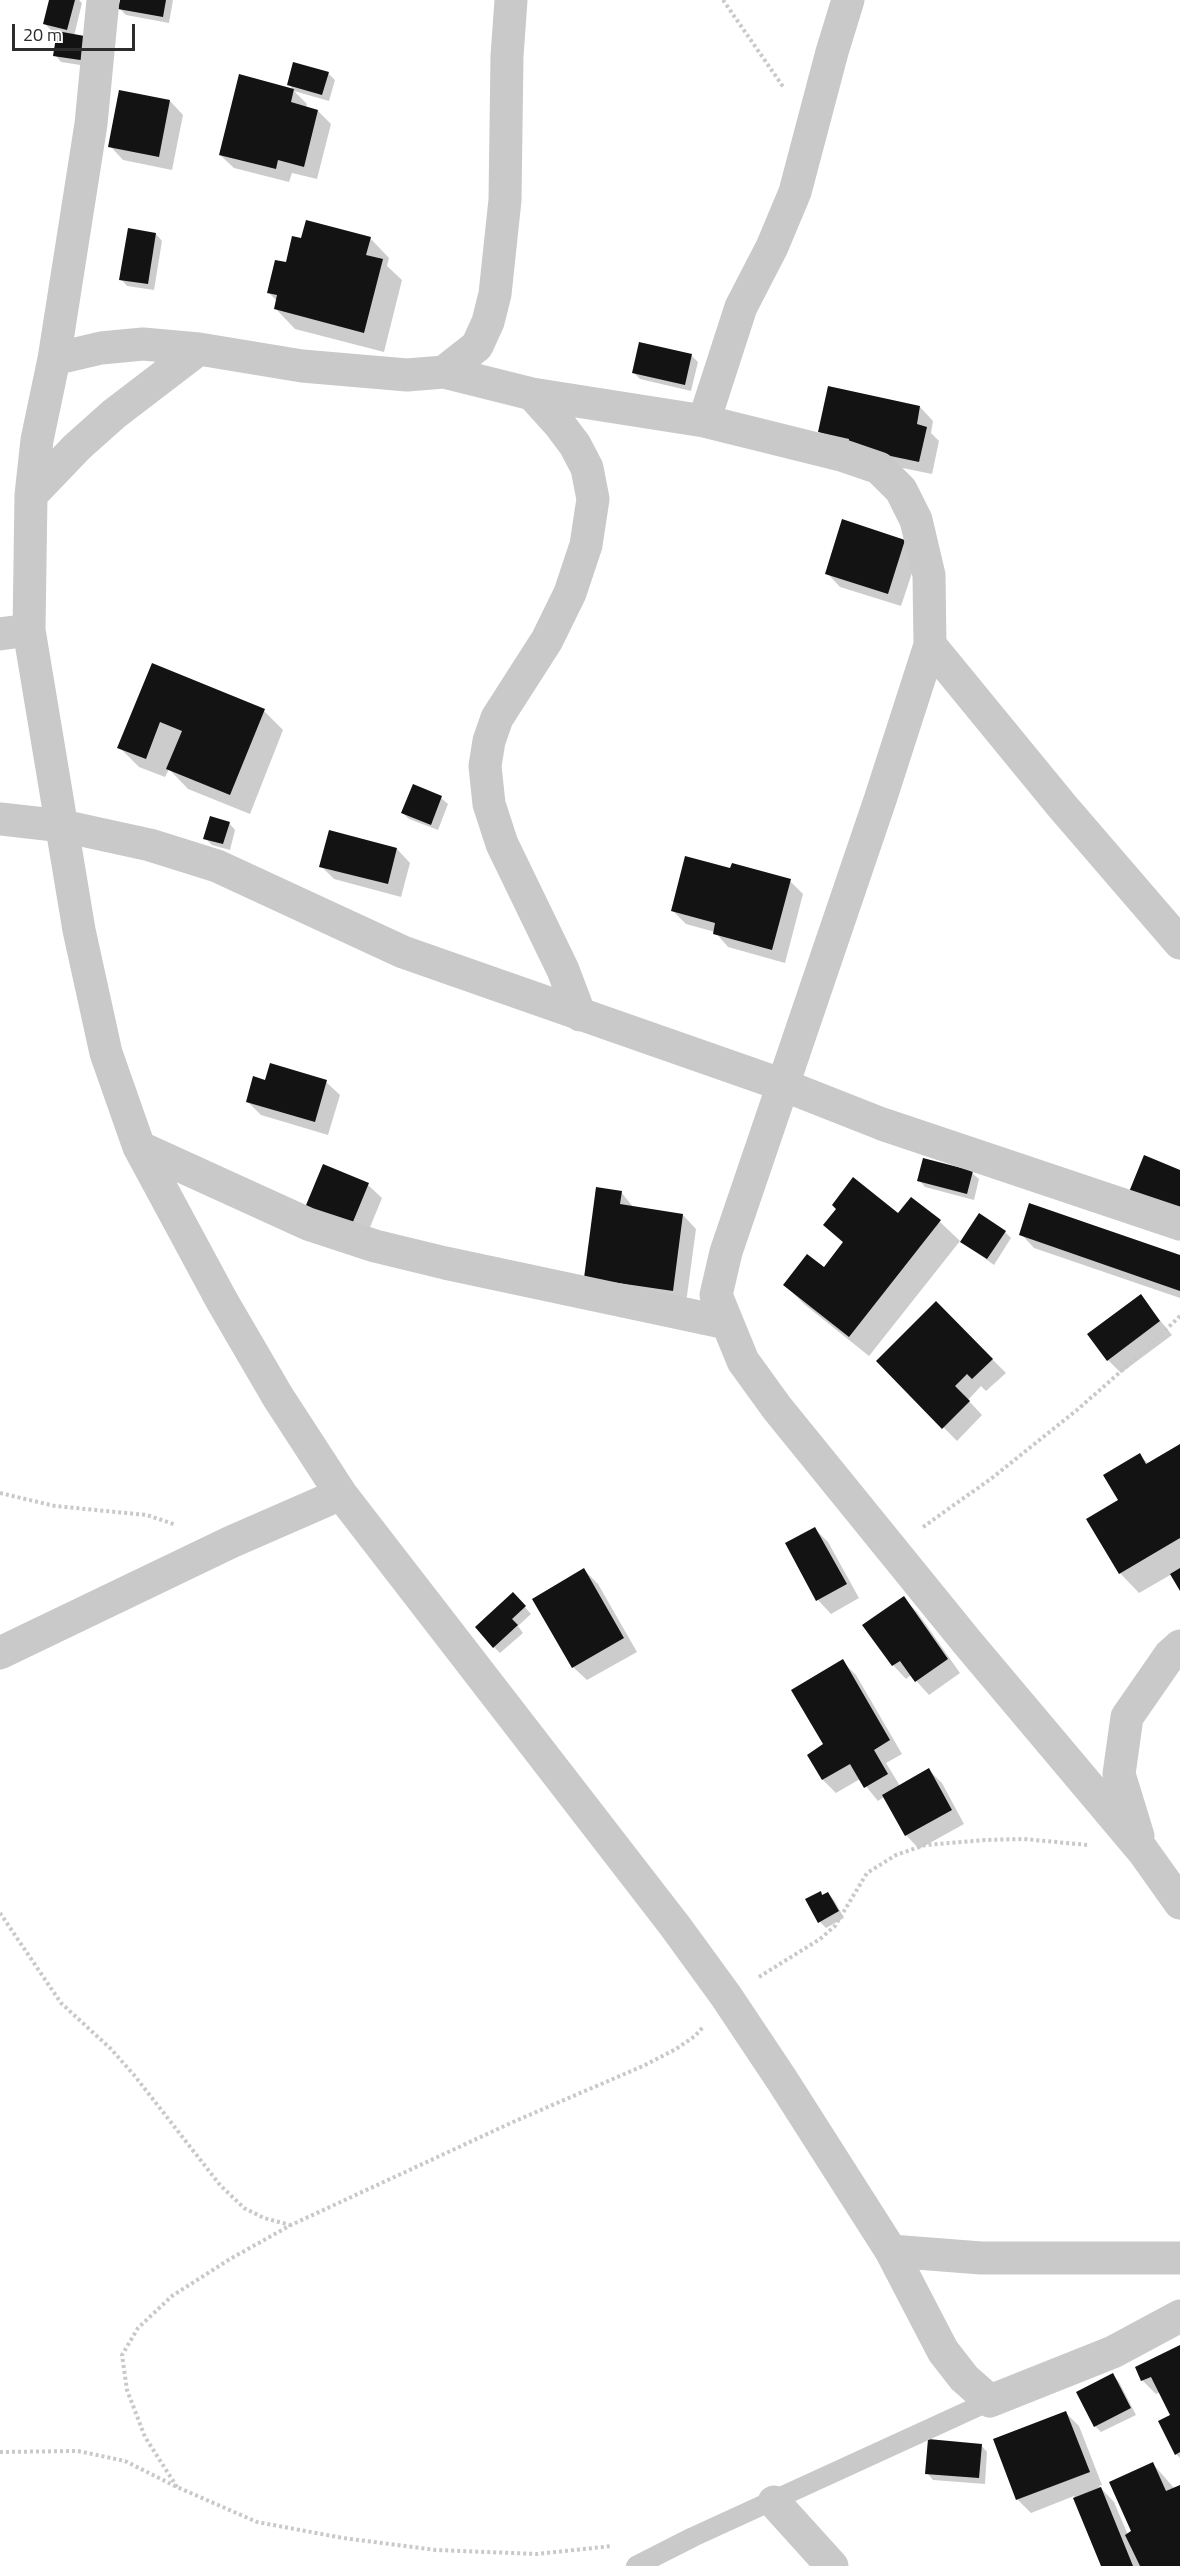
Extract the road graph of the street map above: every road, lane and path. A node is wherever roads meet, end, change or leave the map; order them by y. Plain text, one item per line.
1 (103, 0) edge
2 (511, 0) edge
3 (723, 0) edge
4 (848, 0) edge
5 (813, 125) junction
6 (199, 349) junction
7 (54, 359) junction
8 (444, 372) junction
9 (532, 394) junction
10 (704, 421) junction
11 (31, 495) junction
12 (15, 632) edge
13 (930, 645) junction
14 (0, 819) edge
15 (63, 826) junction
16 (1180, 943) edge
17 (580, 1015) junction
18 (783, 1085) junction
19 (139, 1147) junction
20 (1180, 1224) edge
21 (1180, 1316) edge
22 (727, 1323) junction
23 (0, 1493) edge
24 (341, 1494) junction
25 (231, 1542) junction
26 (893, 1548) junction
27 (1180, 1646) edge
28 (0, 1653) edge
29 (1143, 1851) junction
30 (1180, 1903) edge
31 (0, 1913) edge
32 (726, 1996) junction
33 (291, 2225) junction
34 (891, 2251) junction
35 (1180, 2258) edge
36 (1180, 2316) edge
37 (990, 2401) junction
38 (0, 2452) edge
39 (177, 2487) junction
40 (774, 2502) junction
41 (615, 2546) dead end
42 (636, 2566) edge
43 (832, 2566) edge

1 - 7 street
2 - 8 street
3 - 5 path
4 - 5 street
5 - 10 street
6 - 7 street
6 - 8 street
6 - 11 street
7 - 11 street
8 - 9 street
9 - 10 street
9 - 17 street
10 - 13 street
11 - 12 street
12 - 15 street
13 - 16 street
13 - 18 street
14 - 15 street
15 - 17 street
15 - 19 street
17 - 18 street
18 - 20 street
18 - 22 street
19 - 22 street
19 - 24 street
21 - 26 path
22 - 26 street
23 - 25 path
24 - 25 street
24 - 32 street
25 - 28 street
26 - 29 street
27 - 29 street
29 - 30 street
29 - 32 path
31 - 33 path
32 - 33 path
32 - 34 street
33 - 39 path
34 - 35 street
34 - 37 street
36 - 37 street
37 - 40 lane
38 - 39 path
39 - 41 path
40 - 42 lane
40 - 43 street

